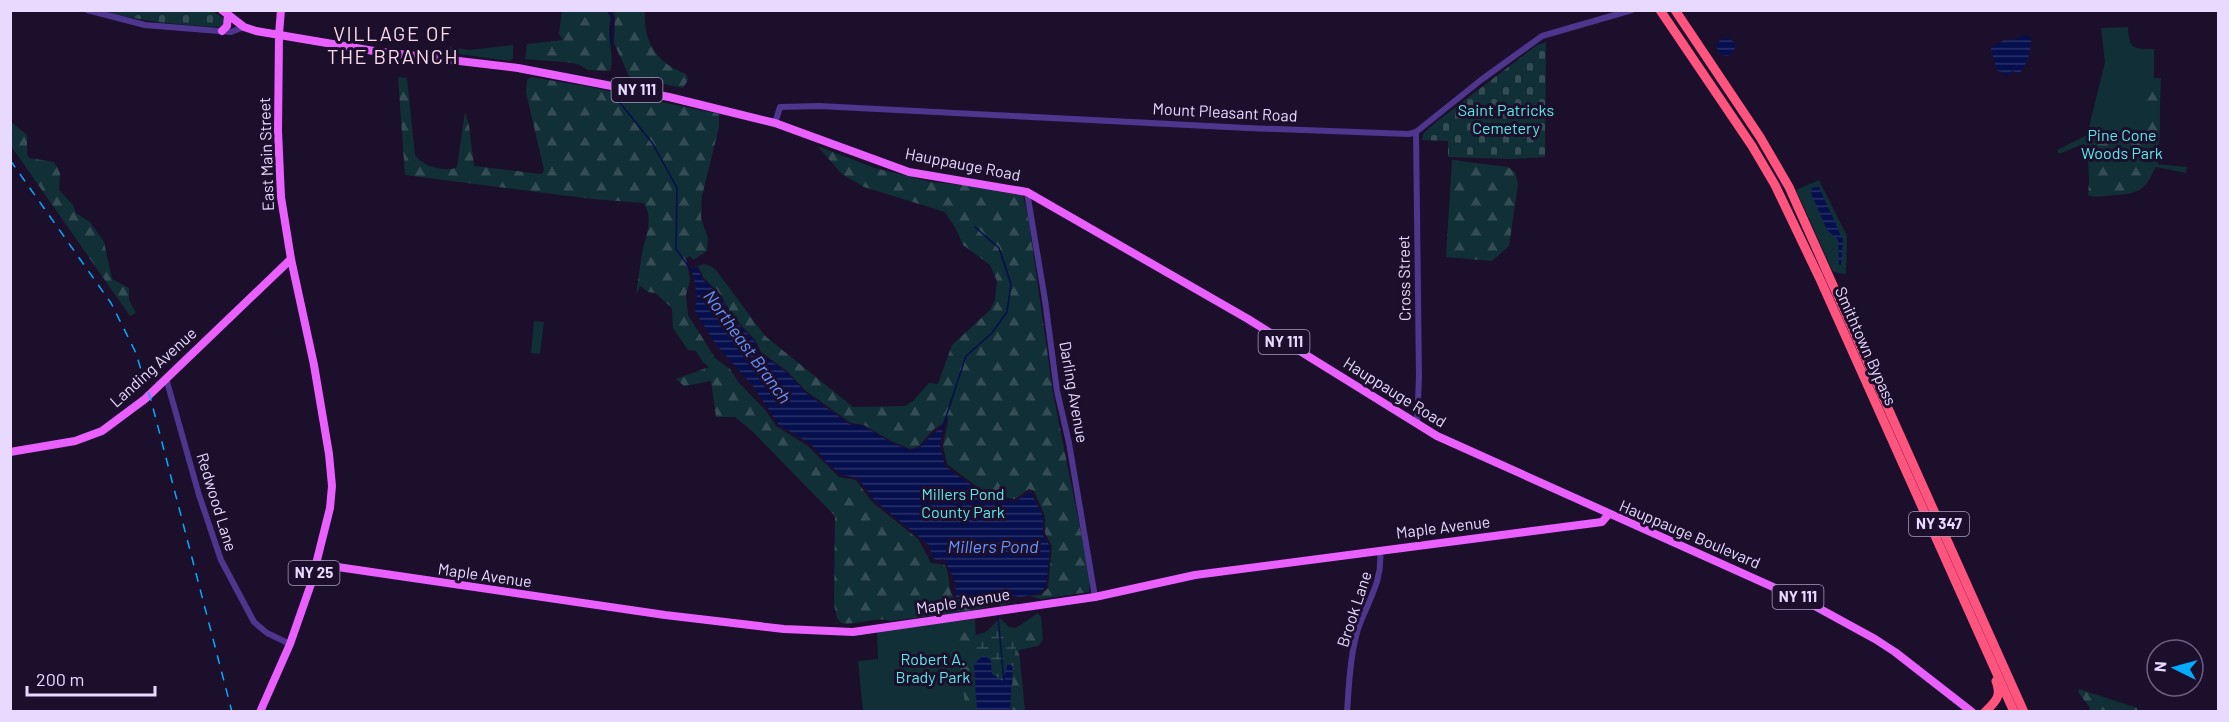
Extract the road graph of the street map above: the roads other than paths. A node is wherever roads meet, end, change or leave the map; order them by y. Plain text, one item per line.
1 (87, 10) edge
2 (281, 10) edge
3 (1632, 10) edge
4 (1660, 10) edge
5 (1675, 10) edge
6 (225, 13) edge
7 (244, 27) junction
8 (222, 31) junction
9 (279, 34) junction
10 (775, 123) junction
11 (1416, 132) junction
12 (1027, 192) junction
13 (291, 259) junction
14 (166, 378) junction
15 (1417, 424) junction
16 (10, 452) edge
17 (1544, 486) joint
18 (1608, 515) junction
19 (1380, 550) junction
20 (317, 564) junction
21 (1095, 597) junction
22 (290, 644) junction
23 (1988, 653) junction
24 (260, 711) edge
25 (1347, 711) edge
26 (1972, 711) edge
27 (1985, 711) edge
28 (2014, 711) edge
29 (2024, 711) edge

1 - 8 street
2 - 9 main road, East Main Street / NY 25
3 - 11 street
4 - 23 highway, Smithtown Bypass / NY 347
5 - 29 highway, Smithtown Bypass / NY 347
6 - 7 main road
6 - 8 main road
7 - 8 street
7 - 9 main road, Hauppauge Road
9 - 10 main road, Hauppauge Road / NY 111
9 - 13 main road, East Main Street / NY 25
10 - 11 street, Mount Pleasant Road
10 - 12 main road, Hauppauge Road / NY 111
11 - 15 street, Cross Street
12 - 15 main road, Hauppauge Road / NY 111
12 - 21 street, Darling Avenue
13 - 14 main road, Landing Avenue
13 - 20 main road, East Main Street / NY 25
14 - 16 main road, Landing Avenue
14 - 22 street, Redwood Lane
15 - 17 main road, Hauppauge Road / NY 111
17 - 18 main road, Hauppauge Boulevard / NY 111
18 - 19 main road, Maple Avenue
18 - 26 main road, Hauppauge Boulevard / NY 111
19 - 21 main road, Maple Avenue
19 - 25 street, Brook Lane
20 - 21 main road, Maple Avenue
20 - 22 main road, NY 25
22 - 24 main road, NY 25
23 - 27 highway
23 - 28 highway, Smithtown Bypass / NY 347

